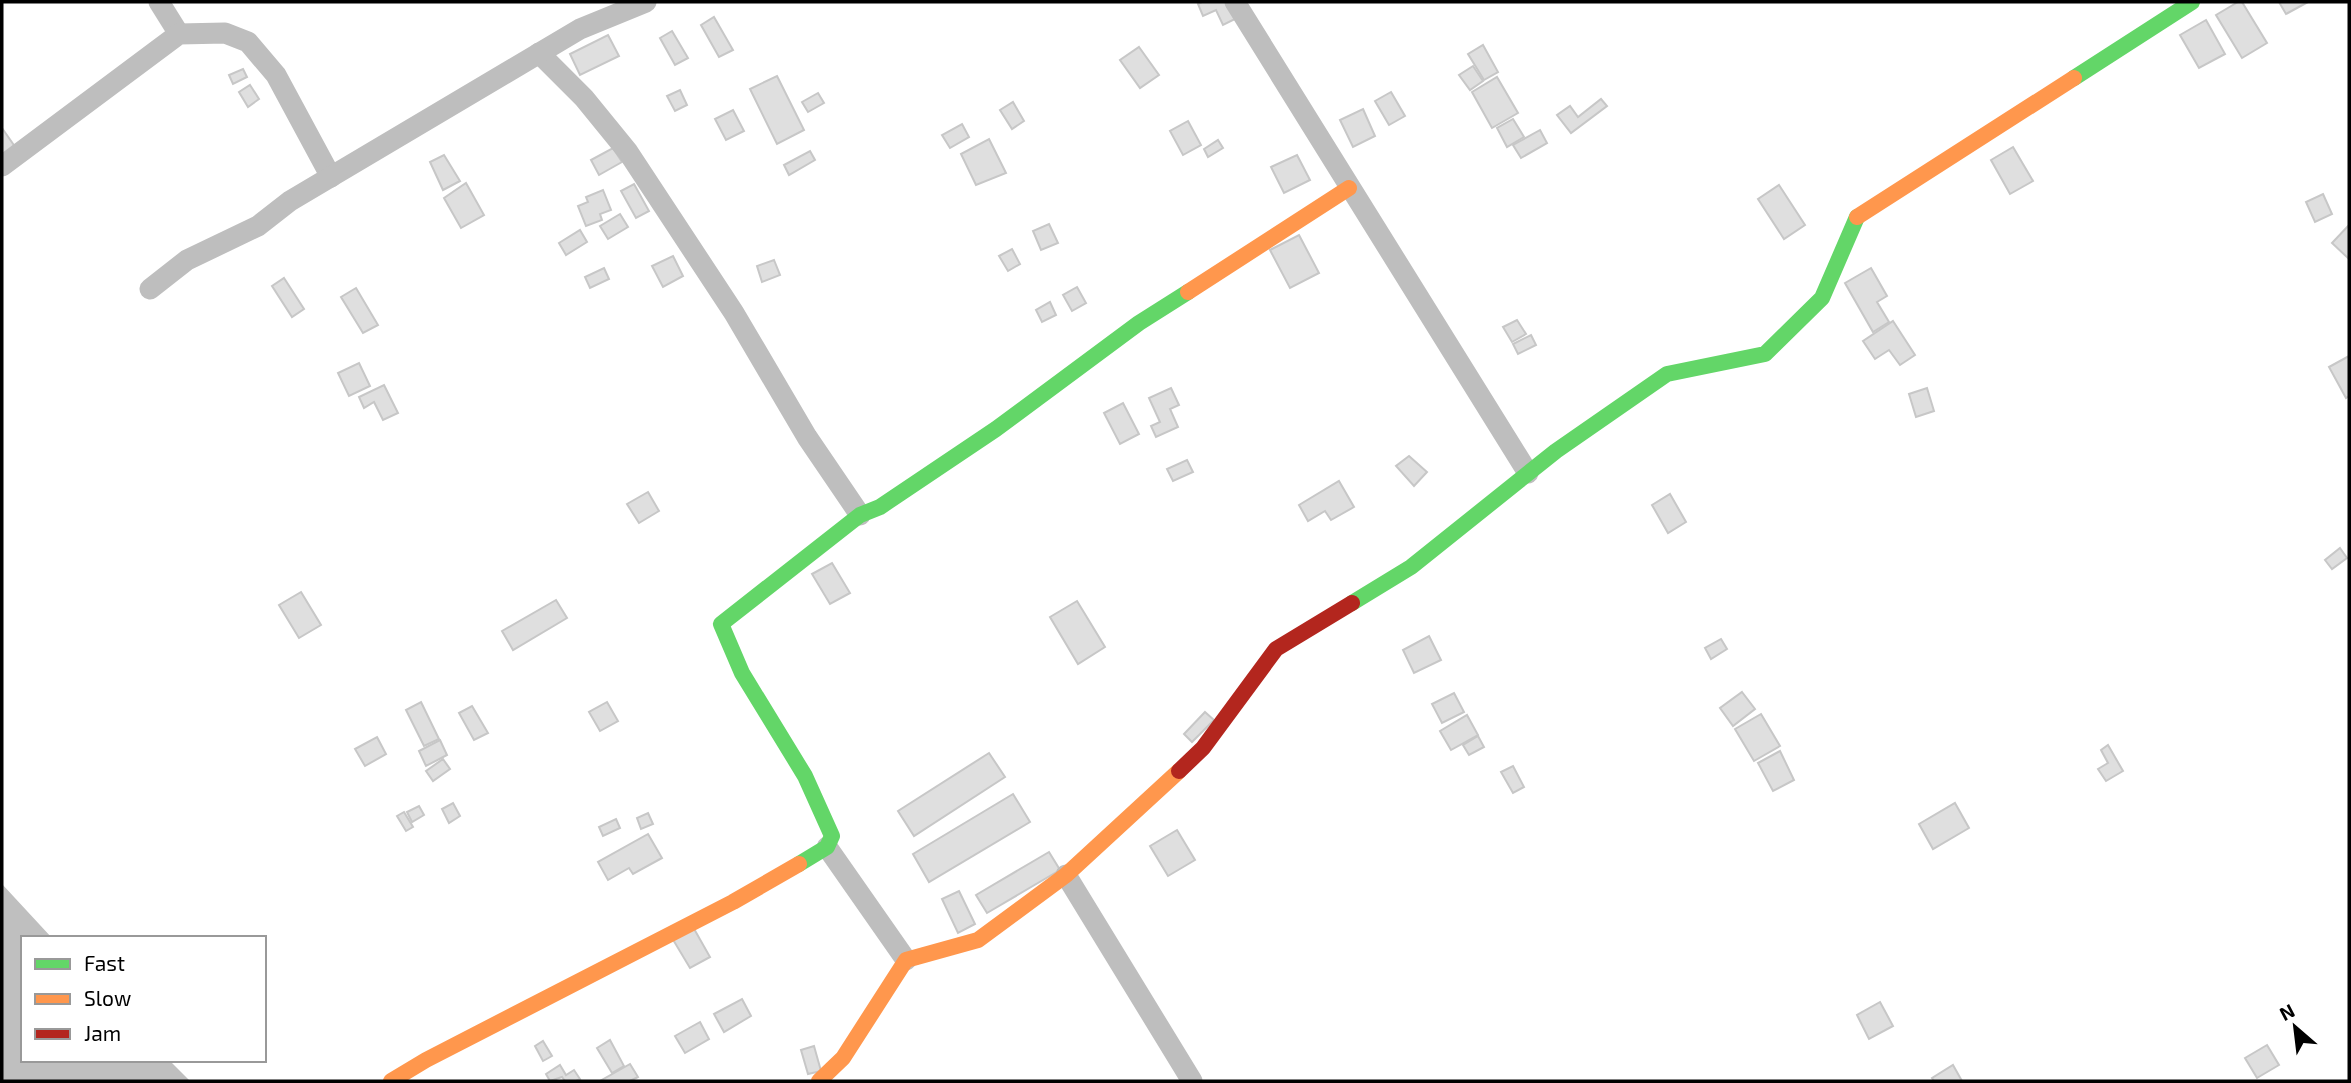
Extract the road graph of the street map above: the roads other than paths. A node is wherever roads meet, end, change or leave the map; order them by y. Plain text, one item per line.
1 (159, 2) edge
2 (646, 2) edge
3 (1235, 2) edge
4 (2192, 2) edge
5 (179, 34) junction
6 (539, 53) junction
7 (2, 166) edge
8 (331, 177) junction
9 (1349, 188) junction
10 (150, 289) dead end
11 (1528, 473) junction
12 (860, 515) junction
13 (827, 847) junction
14 (1066, 875) junction
15 (906, 960) junction
16 (391, 1081) edge
17 (819, 1081) edge
18 (1192, 1081) edge

1 - 5 street
2 - 6 street
3 - 9 street
4 - 11 street
5 - 7 street
5 - 8 street
6 - 8 street
6 - 12 street
8 - 10 street
9 - 11 street
9 - 12 street
11 - 14 street
12 - 13 street
13 - 15 street
13 - 16 street
14 - 15 street
14 - 18 street
15 - 17 street

